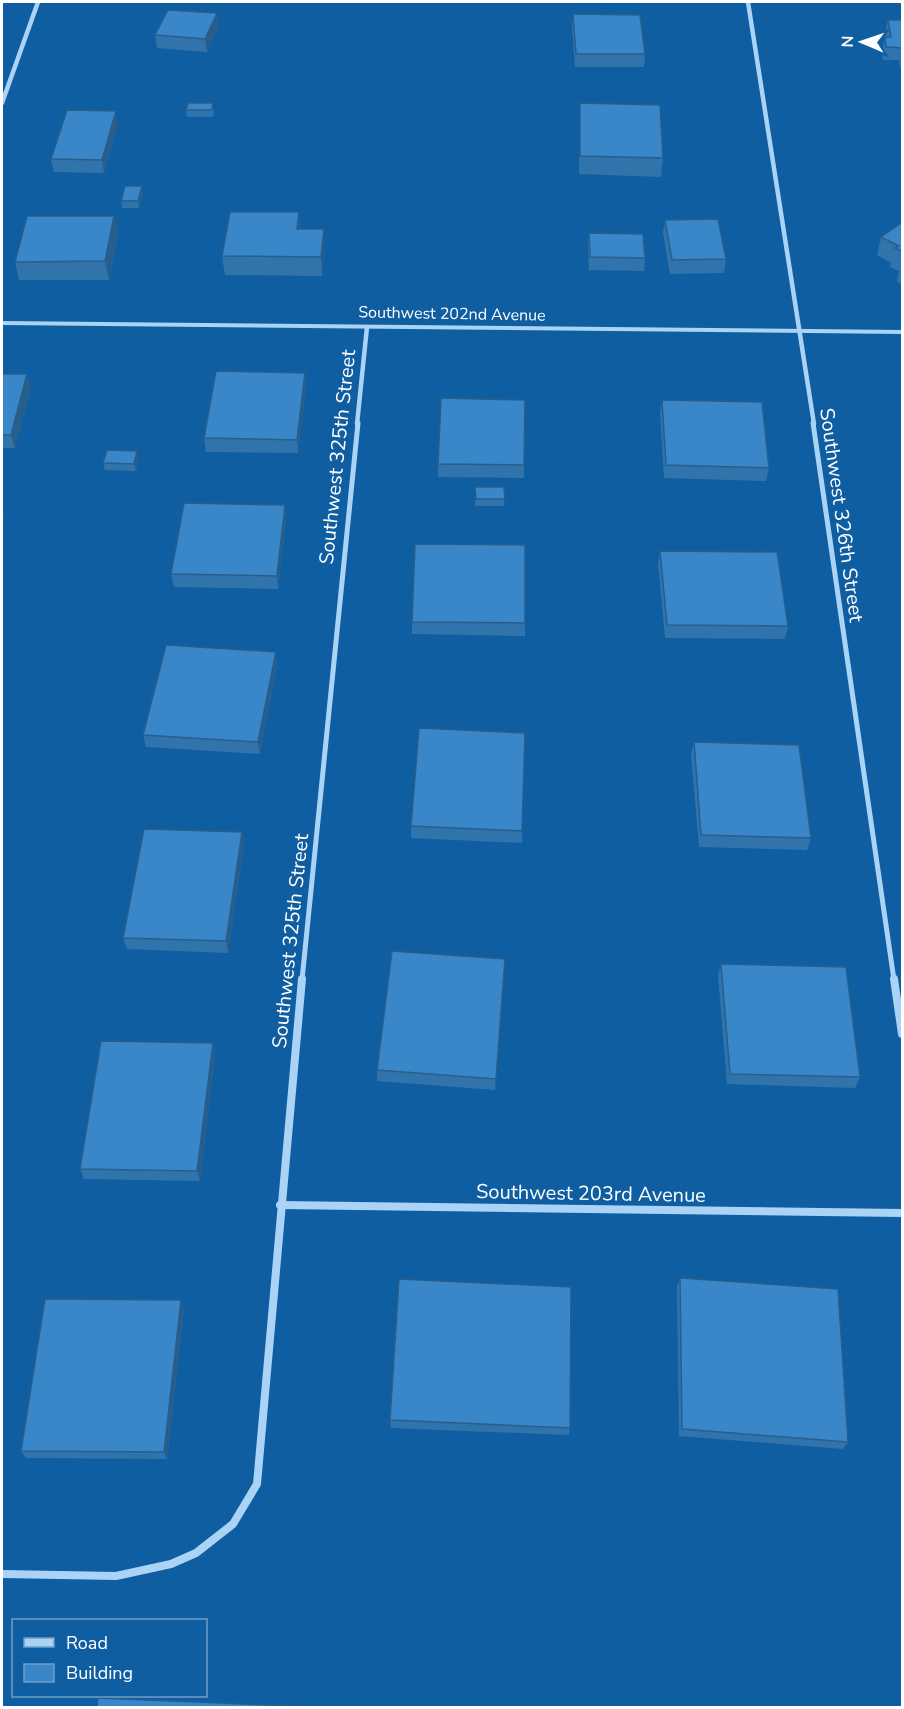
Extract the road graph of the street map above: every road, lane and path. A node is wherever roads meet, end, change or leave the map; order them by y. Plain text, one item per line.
1 (38, 2) edge
2 (748, 2) edge
3 (2, 103) edge
4 (2, 323) edge
5 (367, 327) junction
6 (800, 331) junction
7 (903, 332) edge
8 (903, 1034) edge
9 (280, 1205) junction
10 (903, 1213) edge
11 (2, 1574) edge

1 - 3 street
2 - 6 street, Southwest 326th Street
4 - 5 street, Southwest 202nd Avenue
5 - 6 street, Southwest 202nd Avenue
5 - 9 street, Southwest 325th Street
6 - 7 street, Southwest 202nd Avenue
6 - 8 street, Southwest 326th Street
9 - 10 street, Southwest 203rd Avenue
9 - 11 street, Southwest 325th Street

